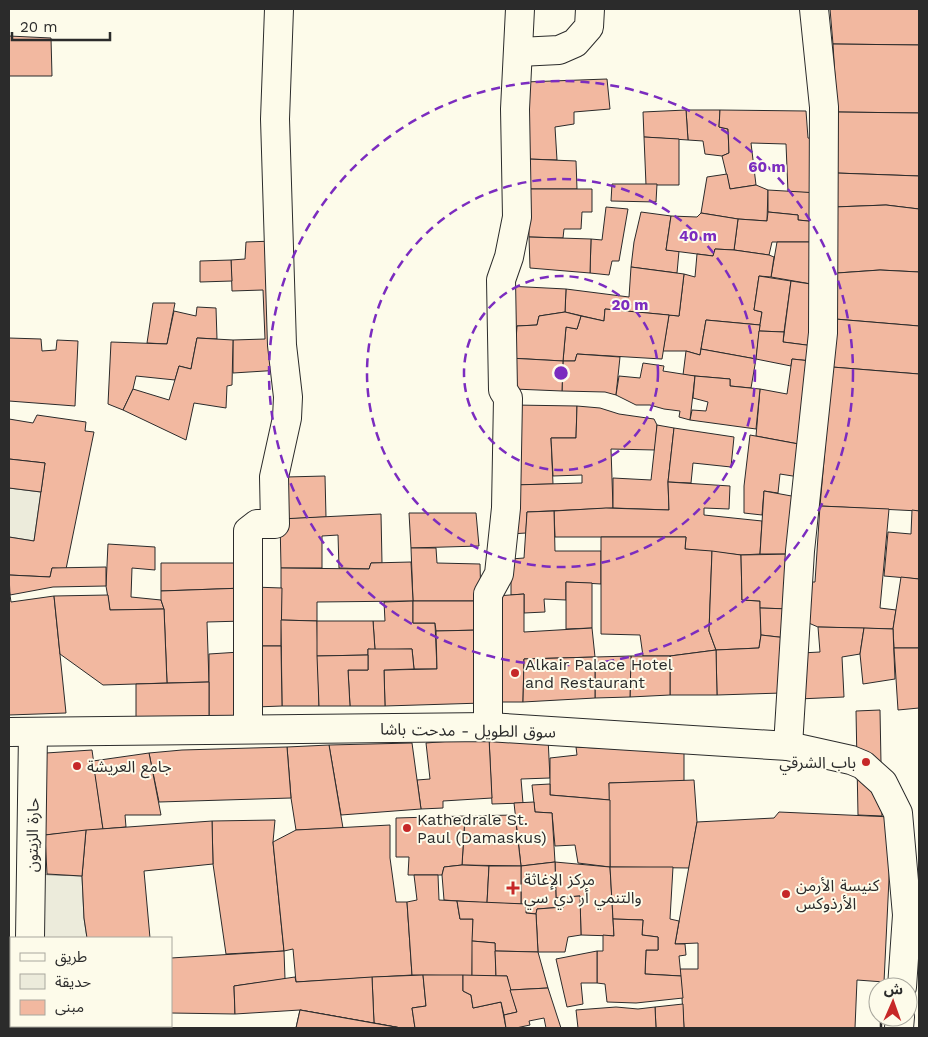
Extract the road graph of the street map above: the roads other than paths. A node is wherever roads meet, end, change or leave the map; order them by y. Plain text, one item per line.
1 (279, 9) edge
2 (520, 9) edge
3 (590, 9) edge
4 (814, 9) edge
5 (519, 52) junction
6 (488, 727) junction
7 (248, 729) junction
8 (21, 732) edge
9 (788, 746) junction
10 (907, 915) junction
11 (30, 937) edge
12 (919, 966) edge
13 (903, 977) edge

1 - 7 street
2 - 5 street
3 - 5 street
4 - 9 street
5 - 6 street
6 - 7 street, سوق الطويل - مدحت باشا
6 - 9 street, سوق الطويل - مدحت باشا
7 - 8 street, سوق الطويل - مدحت باشا
8 - 11 street, حارة الزيتون
9 - 10 street, سوق الطويل - مدحت باشا
10 - 12 street
10 - 13 street

